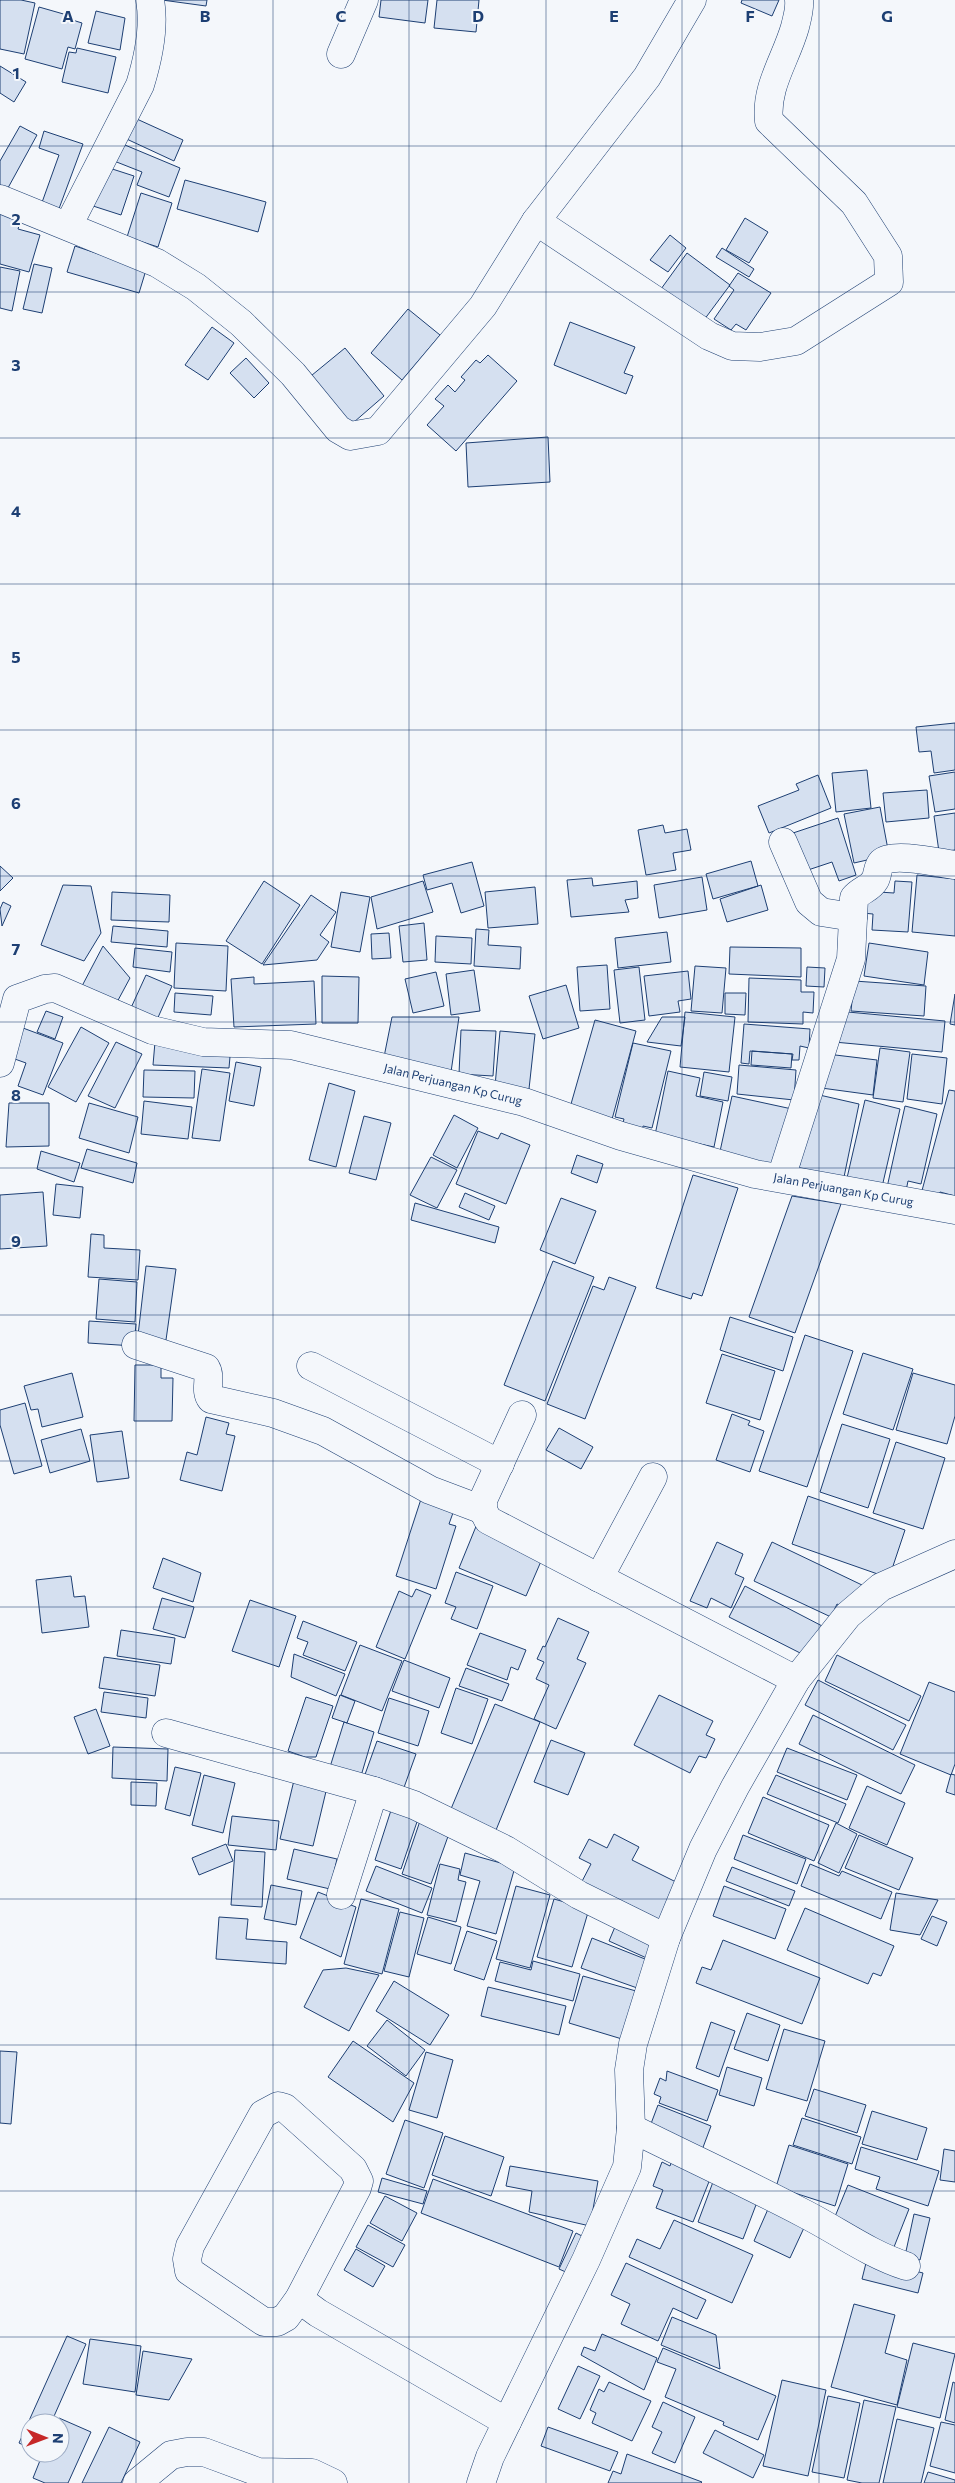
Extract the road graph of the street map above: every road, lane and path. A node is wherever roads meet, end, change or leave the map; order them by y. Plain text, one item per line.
1 (150, 0) edge
2 (364, 0) edge
3 (692, 0) edge
4 (799, 0) edge
5 (341, 54) dead end
6 (0, 199) edge
7 (536, 221) junction
8 (68, 226) junction
9 (783, 842) dead end
10 (955, 865) edge
11 (853, 917) junction
12 (0, 1063) edge
13 (781, 1178) junction
14 (955, 1210) edge
15 (136, 1345) dead end
16 (311, 1366) dead end
17 (522, 1415) dead end
18 (500, 1464) junction
19 (654, 1477) dead end
20 (483, 1510) junction
21 (955, 1554) edge
22 (599, 1578) junction
23 (796, 1680) junction
24 (166, 1733) dead end
25 (374, 1791) junction
26 (341, 1896) dead end
27 (666, 1938) junction
28 (631, 2128) junction
29 (906, 2266) dead end
30 (300, 2299) junction
31 (507, 2422) junction
32 (137, 2483) edge
33 (333, 2483) edge
34 (480, 2483) edge

1 - 8 street
2 - 5 street
3 - 7 street
4 - 7 street
6 - 8 street
7 - 8 street
9 - 11 street
10 - 11 street
11 - 13 street
12 - 13 street, Jalan Perjuangan Kp Curug
13 - 14 street, Jalan Perjuangan Kp Curug
15 - 20 street
16 - 18 street
17 - 18 street
18 - 20 street
19 - 22 street
20 - 22 street
21 - 23 street
22 - 23 street
23 - 27 street
24 - 25 street
25 - 26 street
25 - 27 street
27 - 28 street
28 - 29 street
28 - 31 street
30 - 30 street
30 - 31 street
31 - 34 street
32 - 33 street

